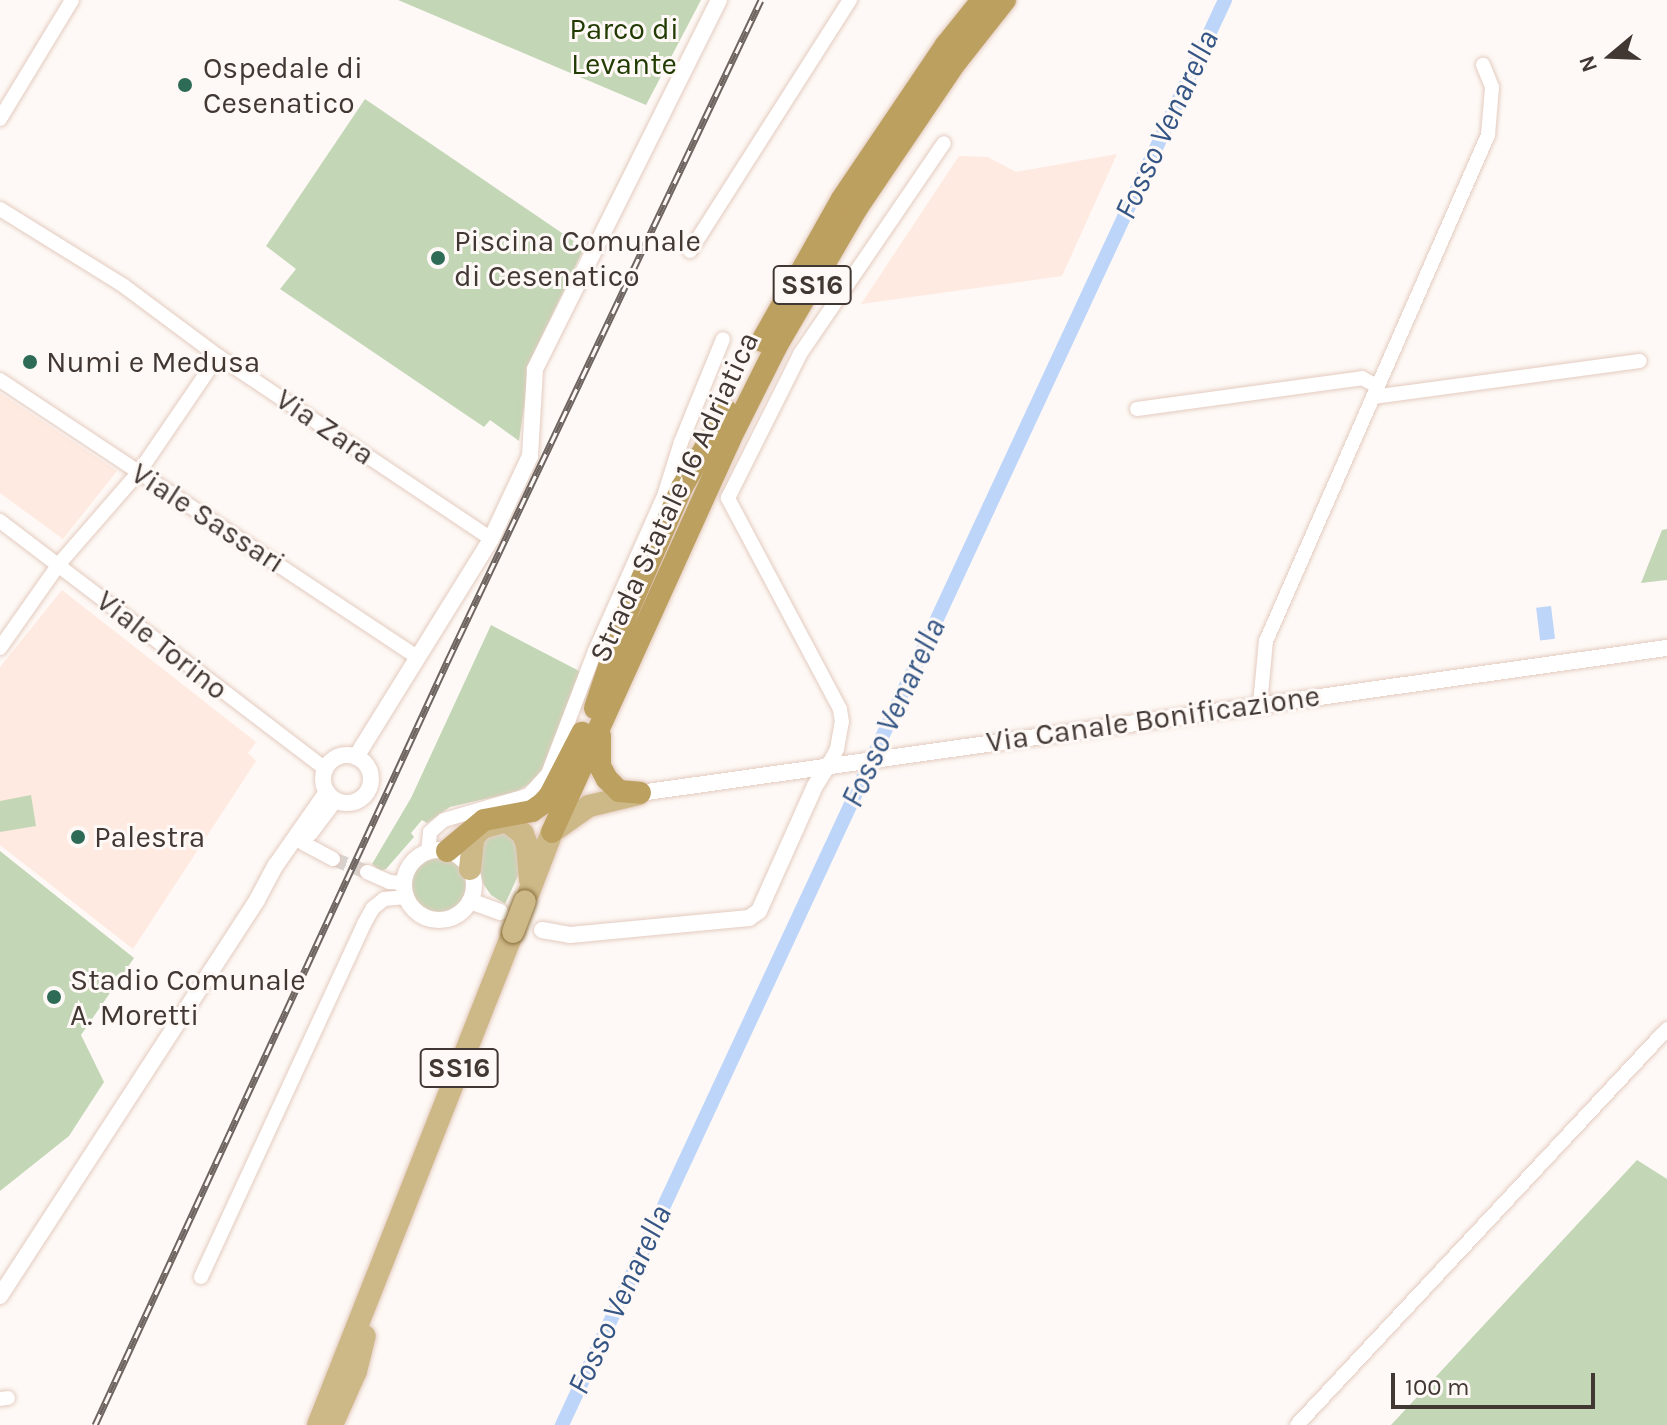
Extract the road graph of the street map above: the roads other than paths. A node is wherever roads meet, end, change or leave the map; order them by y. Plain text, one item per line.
1 (72, 0) edge
2 (719, 0) edge
3 (850, 0) edge
4 (982, 0) edge
5 (1005, 0) edge
6 (1483, 65) dead end
7 (0, 119) edge
8 (944, 143) dead end
9 (0, 209) edge
10 (690, 251) dead end
11 (723, 339) dead end
12 (218, 356) junction
13 (1640, 361) dead end
14 (0, 380) edge
15 (1375, 392) junction
16 (1137, 409) dead end
17 (139, 472) junction
18 (0, 521) edge
19 (491, 539) junction
20 (59, 564) junction
21 (0, 648) edge
22 (1667, 648) edge
23 (416, 656) junction
24 (1260, 704) junction
25 (599, 713) junction
26 (356, 757) junction
27 (832, 764) junction
28 (326, 769) junction
29 (640, 793) junction
30 (331, 796) junction
31 (552, 832) junction
32 (303, 843) junction
33 (438, 852) junction
34 (333, 859) tunnel mouth
35 (470, 869) junction
36 (367, 872) tunnel mouth
37 (405, 890) junction
38 (527, 896) junction
39 (257, 900) junction
40 (470, 901) junction
41 (500, 912) dead end
42 (542, 930) dead end
43 (1667, 1029) edge
44 (201, 1277) dead end
45 (369, 1295) junction
46 (0, 1296) edge
47 (318, 1425) edge
48 (332, 1425) edge
49 (1297, 1425) edge

1 - 7 street
2 - 19 street
3 - 10 street
4 - 25 highway, Strada Statale 16 Adriatica / SS16
5 - 25 highway, Strada Statale 16 Adriatica / SS16
6 - 15 street
8 - 27 street
9 - 12 street, Via Zara
11 - 33 street
12 - 17 street
12 - 19 street, Via Zara
13 - 15 street
14 - 17 street, Viale Sassari
15 - 16 street
15 - 24 street
17 - 20 street
17 - 23 street, Viale Sassari
18 - 20 street, Viale Torino
19 - 23 street
20 - 21 street
20 - 28 street, Viale Torino
22 - 24 street, Via Canale Bonificazione
23 - 26 street
24 - 27 street, Via Canale Bonificazione
25 - 29 highway
25 - 31 highway, Strada Statale 16 Adriatica / SS16
25 - 33 highway
26 - 28 street
26 - 30 street
27 - 29 street, Via Canale Bonificazione
27 - 42 street
28 - 30 street
29 - 31 main road
30 - 32 street
30 - 39 street
31 - 38 main road, Strada Statale 16 Adriatica / SS16
32 - 34 street
32 - 39 street
33 - 35 street
33 - 37 street
35 - 38 main road
35 - 40 street
36 - 37 street
37 - 40 street
37 - 44 street
38 - 45 main road, Strada Statale 16 Adriatica / SS16, bridge
39 - 46 street
40 - 41 street
43 - 49 street
45 - 47 main road, Strada Statale 16 Adriatica / SS16
45 - 48 main road

